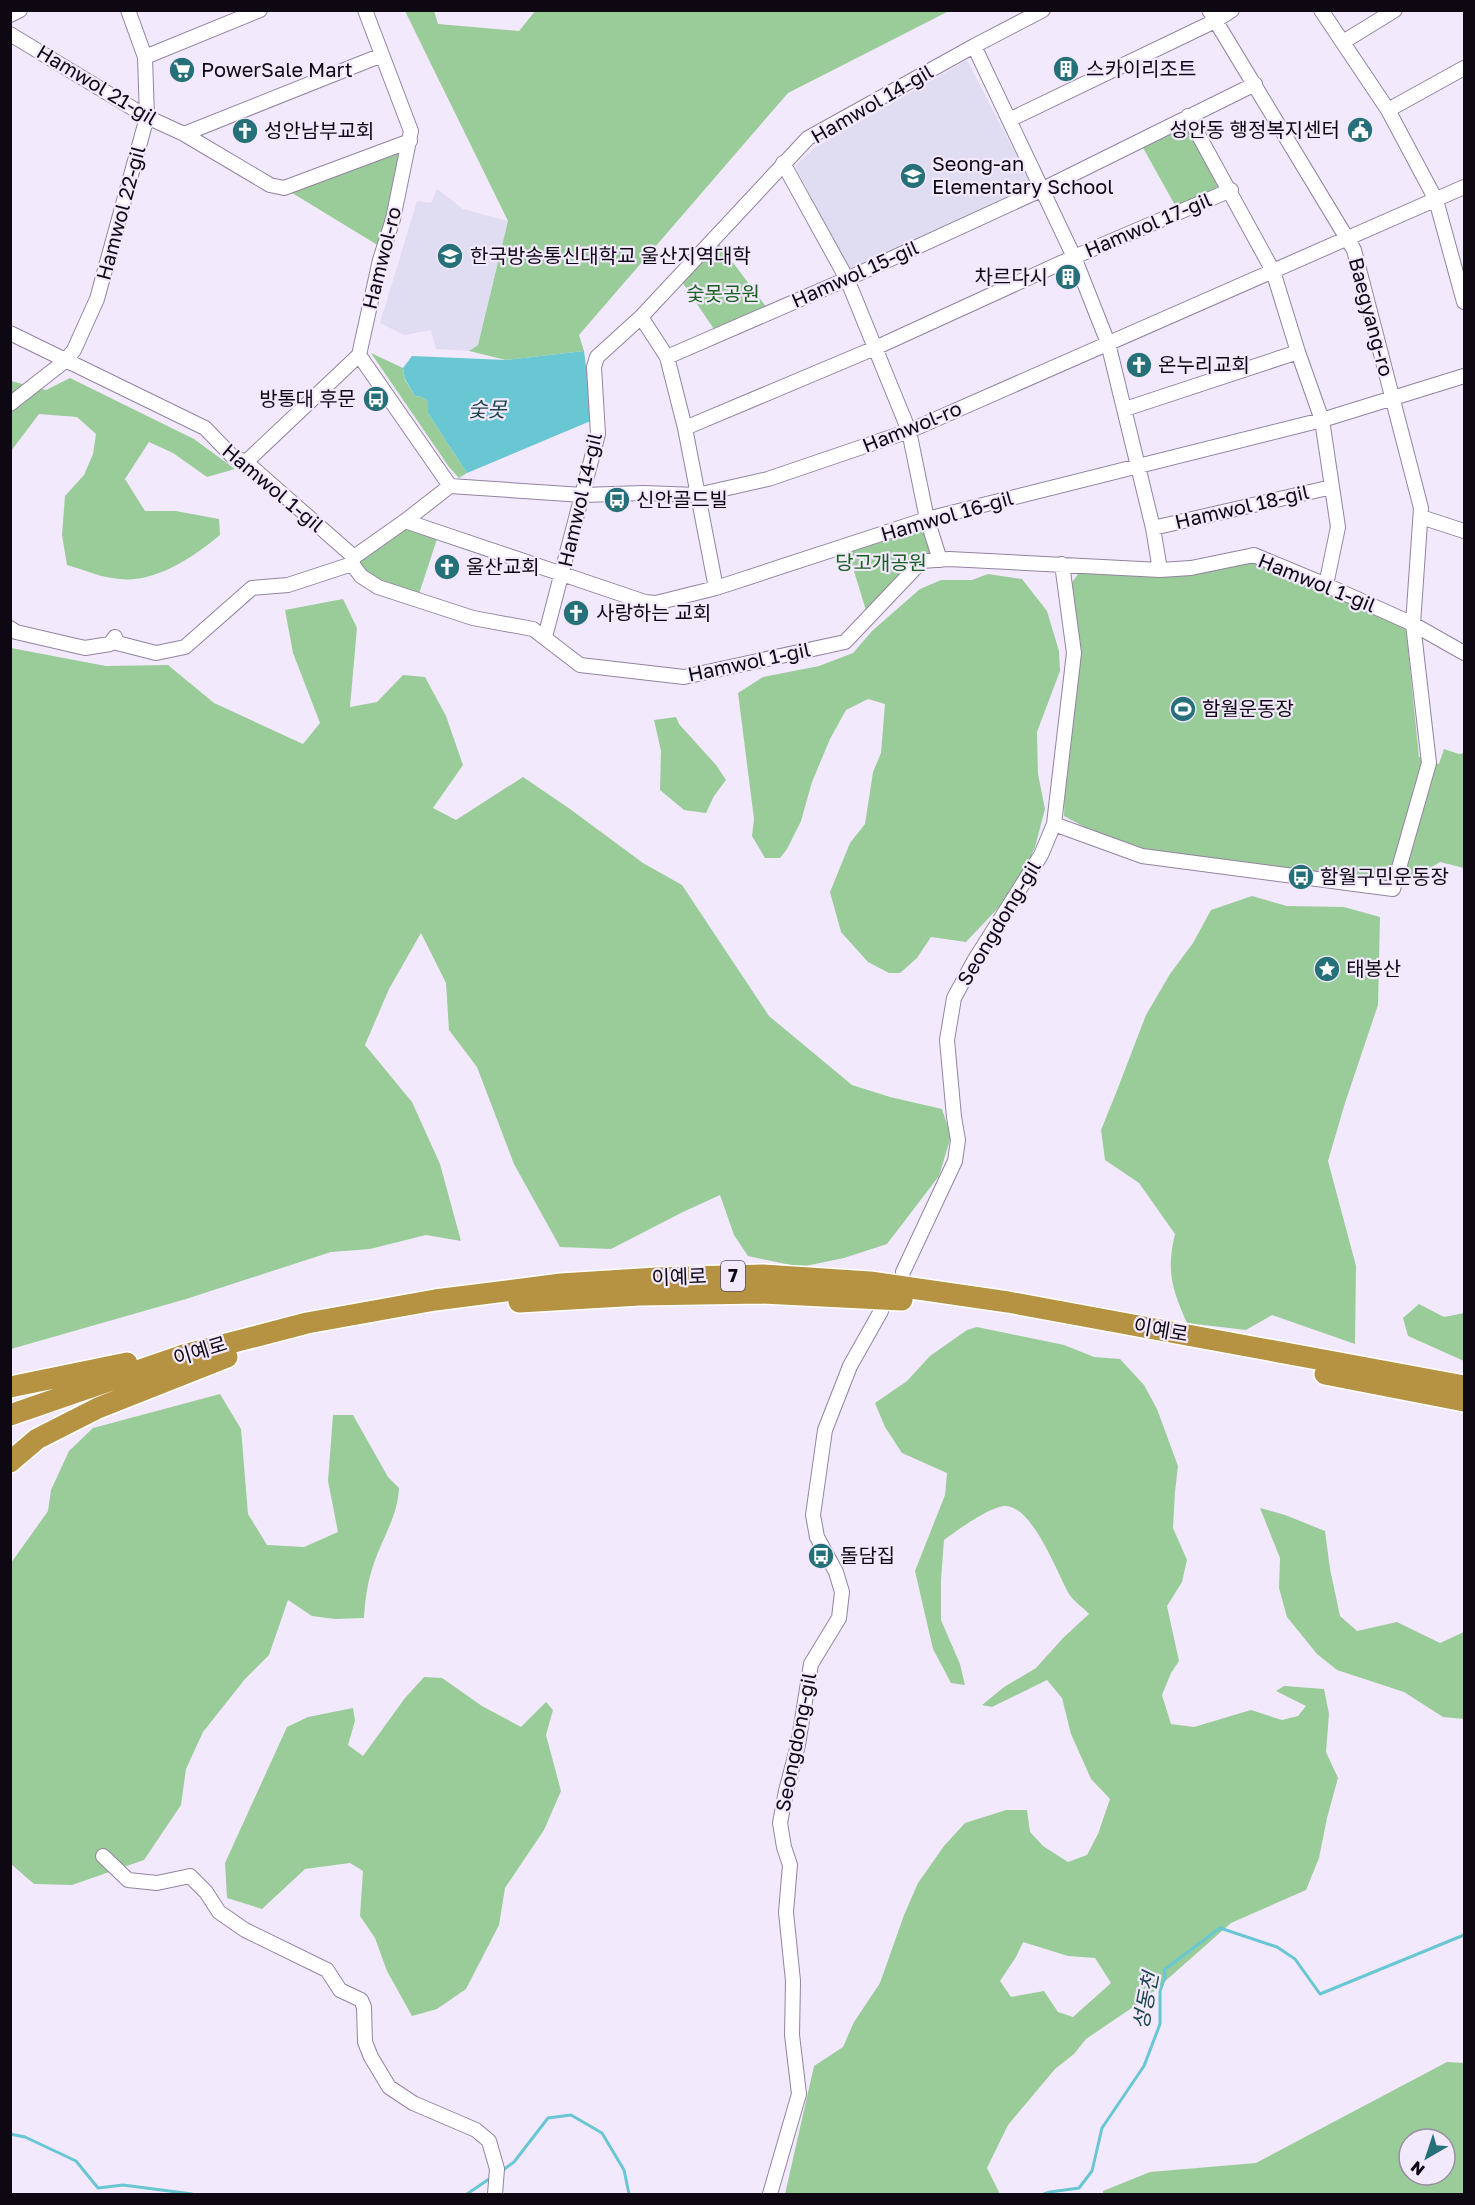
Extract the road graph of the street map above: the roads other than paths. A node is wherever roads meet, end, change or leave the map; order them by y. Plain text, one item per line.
1 (21, 10) edge
2 (128, 10) edge
3 (260, 10) edge
4 (365, 10) edge
5 (1043, 10) edge
6 (1232, 10) edge
7 (1321, 10) edge
8 (1395, 10) edge
9 (10, 15) edge
10 (1212, 16) edge
11 (10, 34) edge
12 (1343, 42) junction
13 (974, 46) junction
14 (382, 55) junction
15 (145, 57) junction
16 (1464, 68) edge
17 (1255, 84) junction
18 (1388, 110) junction
19 (1188, 116) junction
20 (147, 117) junction
21 (1009, 120) junction
22 (184, 134) junction
23 (410, 141) junction
24 (783, 163) junction
25 (1464, 187) edge
26 (1043, 189) junction
27 (1231, 190) junction
28 (1436, 200) junction
29 (1346, 240) junction
30 (1074, 257) junction
31 (1273, 271) junction
32 (847, 279) junction
33 (1462, 280) edge
34 (1464, 302) edge
35 (641, 317) junction
36 (10, 333) edge
37 (1108, 343) junction
38 (875, 348) junction
39 (1298, 352) junction
40 (359, 355) junction
41 (667, 357) junction
42 (65, 361) junction
43 (1464, 376) edge
44 (1392, 399) junction
45 (10, 404) edge
46 (1125, 409) junction
47 (1322, 420) junction
48 (685, 428) junction
49 (909, 431) junction
50 (246, 462) junction
51 (1138, 466) junction
52 (450, 486) junction
53 (1332, 486) junction
54 (583, 495) junction
55 (697, 495) junction
56 (1420, 517) junction
57 (927, 519) junction
58 (405, 521) junction
59 (1153, 528) junction
60 (1464, 531) edge
61 (940, 560) junction
62 (353, 561) junction
63 (1062, 564) junction
64 (1160, 570) junction
65 (562, 575) junction
66 (1326, 585) junction
67 (716, 588) junction
68 (1413, 624) junction
69 (10, 628) edge
70 (545, 637) junction
71 (1464, 653) edge
72 (1054, 824) junction
73 (903, 1272) dead end
74 (881, 1311) dead end
75 (227, 1350) junction
76 (1464, 1386) edge
77 (10, 1387) edge
78 (1464, 1401) edge
79 (10, 1415) edge
80 (10, 1428) edge
81 (10, 1462) edge
82 (103, 1856) dead end
83 (495, 2194) edge
84 (770, 2194) edge

1 - 9 street
2 - 15 street, Hamwol 22-gil
3 - 15 street
4 - 14 street, Hamwol-ro
5 - 13 street, Hamwol 14-gil
6 - 10 street
7 - 12 street
8 - 12 street
10 - 17 street, Baegyang-ro
10 - 21 street
11 - 20 street, Hamwol 21-gil
12 - 18 street
13 - 21 street, Hamwol 18-gil
13 - 24 street, Hamwol 14-gil
14 - 22 street
14 - 23 street, Hamwol-ro
15 - 20 street, Hamwol 22-gil
16 - 18 street
17 - 19 street, Hamwol 15-gil
17 - 29 street, Baegyang-ro
18 - 28 street
19 - 26 street, Hamwol 15-gil
19 - 27 street
20 - 22 street, Hamwol 21-gil
20 - 42 street, Hamwol 22-gil
21 - 26 street, Hamwol 18-gil
22 - 23 street, Hamwol 21-gil
23 - 40 street, Hamwol-ro
24 - 32 street
24 - 35 street, Hamwol 14-gil
25 - 28 street, Hamwol-ro
26 - 30 street, Hamwol 18-gil
26 - 32 street, Hamwol 15-gil
27 - 30 street, Hamwol 17-gil
27 - 31 street, Hamwol 17-gil
28 - 29 street, Hamwol-ro
28 - 33 street
29 - 31 street, Hamwol-ro
29 - 44 street, Baegyang-ro
30 - 37 street, Hamwol 18-gil
30 - 38 street, Hamwol 17-gil
31 - 37 street, Hamwol-ro
31 - 39 street, Hamwol 17-gil
32 - 38 street
32 - 41 street, Hamwol 15-gil
33 - 34 street
35 - 41 street
35 - 54 street, Hamwol 14-gil
36 - 42 street, Hamwol 1-gil
37 - 46 street, Hamwol 18-gil
37 - 49 street, Hamwol-ro
38 - 48 street, Hamwol 17-gil
38 - 49 street
39 - 46 street
39 - 47 street, Hamwol 17-gil
40 - 50 street
40 - 52 street
41 - 48 street
42 - 45 street
42 - 50 street, Hamwol 1-gil
43 - 44 street, Hamwol 16-gil
44 - 47 street, Hamwol 16-gil
44 - 56 street, Baegyang-ro
46 - 51 street, Hamwol 18-gil
47 - 51 street, Hamwol 16-gil
47 - 53 street, Hamwol 17-gil
48 - 55 street
49 - 55 street, Hamwol-ro
49 - 57 street
50 - 62 street, Hamwol 1-gil
51 - 57 street, Hamwol 16-gil
51 - 59 street, Hamwol 18-gil
52 - 54 street, Hamwol-ro
52 - 58 street
53 - 59 street, Hamwol 18-gil
53 - 66 street, Hamwol 17-gil
54 - 55 street, Hamwol-ro
54 - 65 street, Hamwol 14-gil
55 - 67 street
56 - 60 street
56 - 68 street, Baegyang-ro
57 - 61 street
57 - 67 street, Hamwol 16-gil
58 - 62 street
58 - 65 street, Hamwol 16-gil
59 - 64 street, Hamwol 18-gil
61 - 63 street, Hamwol 1-gil
61 - 70 street, Hamwol 1-gil
62 - 69 street
62 - 70 street, Hamwol 1-gil
63 - 64 street, Hamwol 1-gil
63 - 72 street, Seongdong-gil
64 - 66 street, Hamwol 1-gil
65 - 67 street, Hamwol 16-gil
65 - 70 street, Hamwol 14-gil
66 - 68 street, Hamwol 1-gil
68 - 71 street, Hamwol 1-gil
68 - 72 street, Baegyang-ro
72 - 73 street, Seongdong-gil
74 - 84 street, Seongdong-gil
75 - 76 highway, 이예로 / 7
75 - 77 highway
75 - 78 highway, 이예로 / 7
75 - 79 highway, 이예로 / 7
75 - 80 highway, 이예로 / 7
75 - 81 highway
82 - 83 street

